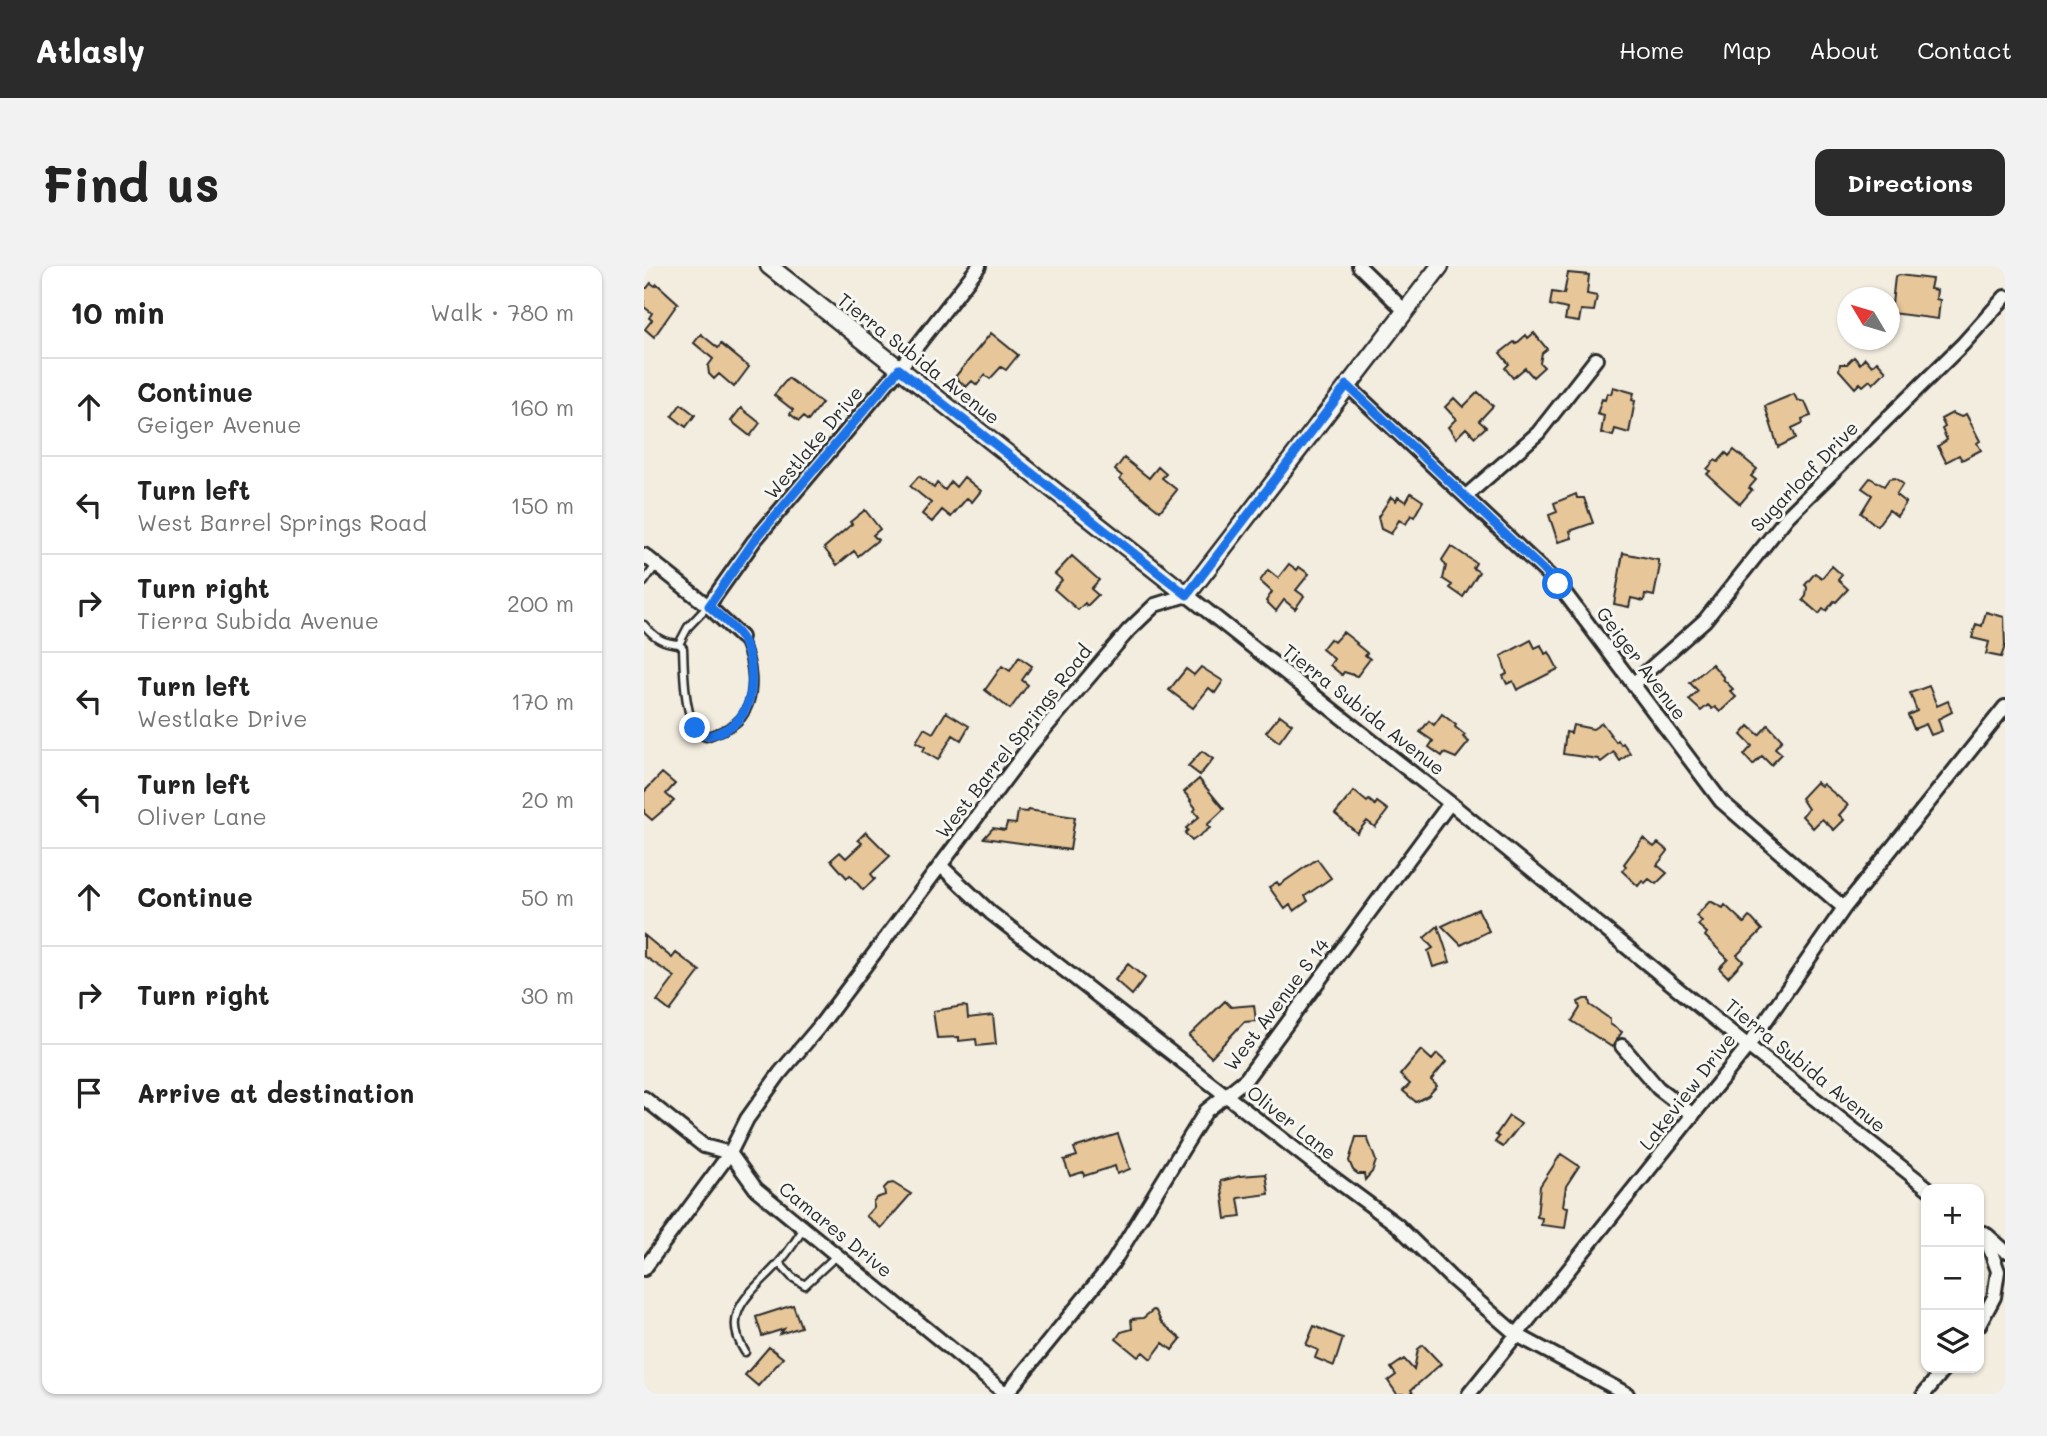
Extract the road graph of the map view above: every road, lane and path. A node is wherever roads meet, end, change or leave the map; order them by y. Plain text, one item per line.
1 (769, 266) edge
2 (979, 266) edge
3 (1359, 266) edge
4 (1440, 266) edge
5 (2005, 297) edge
6 (1404, 310) junction
7 (1596, 359) dead end
8 (899, 369) junction
9 (1347, 385) junction
10 (1466, 496) junction
11 (644, 555) edge
12 (656, 565) junction
13 (644, 582) edge
14 (1187, 595) junction
15 (709, 606) junction
16 (644, 625) edge
17 (741, 637) joint
18 (680, 644) junction
19 (1634, 683) junction
20 (2005, 707) edge
21 (1450, 803) junction
22 (941, 866) junction
23 (1844, 908) junction
24 (1622, 1046) dead end
25 (1748, 1046) junction
26 (1227, 1096) junction
27 (644, 1097) edge
28 (1693, 1115) junction
29 (730, 1153) junction
30 (1923, 1184) edge
31 (804, 1228) junction
32 (1984, 1233) edge
33 (1984, 1236) edge
34 (2005, 1251) edge
35 (837, 1255) junction
36 (779, 1263) junction
37 (644, 1269) edge
38 (1984, 1316) edge
39 (1517, 1335) junction
40 (745, 1352) dead end
41 (1941, 1373) edge
42 (1006, 1394) edge
43 (1469, 1394) edge
44 (1627, 1394) edge
45 (1924, 1394) edge

1 - 8 street, Tierra Subida Avenue
2 - 8 street, Westlake Drive
3 - 6 street
4 - 6 street
5 - 19 street, Sugarloaf Drive
6 - 9 street
7 - 10 street
8 - 14 street, Tierra Subida Avenue
8 - 15 street, Westlake Drive
9 - 10 street, Geiger Avenue
9 - 14 street
10 - 19 street, Geiger Avenue
11 - 12 street
12 - 13 lane
12 - 15 street
14 - 21 street, Tierra Subida Avenue
14 - 22 street, West Barrel Springs Road
15 - 17 street
15 - 18 lane, Westlake Drive
16 - 18 lane
17 - 18 lane
19 - 23 street, Geiger Avenue
20 - 23 street, Lakeview Drive
21 - 25 street, Tierra Subida Avenue
21 - 26 street, West Avenue S 14
22 - 26 street, Oliver Lane
22 - 29 street, West Barrel Springs Road
23 - 25 street, Lakeview Drive
24 - 28 street
25 - 28 street, Lakeview Drive
25 - 30 street, Tierra Subida Avenue
26 - 39 street, Oliver Lane
26 - 42 street, West Avenue S 14
27 - 29 street
28 - 39 street, Lakeview Drive
29 - 31 street, Camares Drive
29 - 37 street, West Barrel Springs Road
31 - 35 street, Camares Drive
31 - 36 lane
32 - 34 street
33 - 38 street
35 - 36 lane
35 - 42 street, Camares Drive
36 - 40 lane
39 - 43 street, Lakeview Drive
39 - 44 street, Oliver Lane
41 - 45 street

